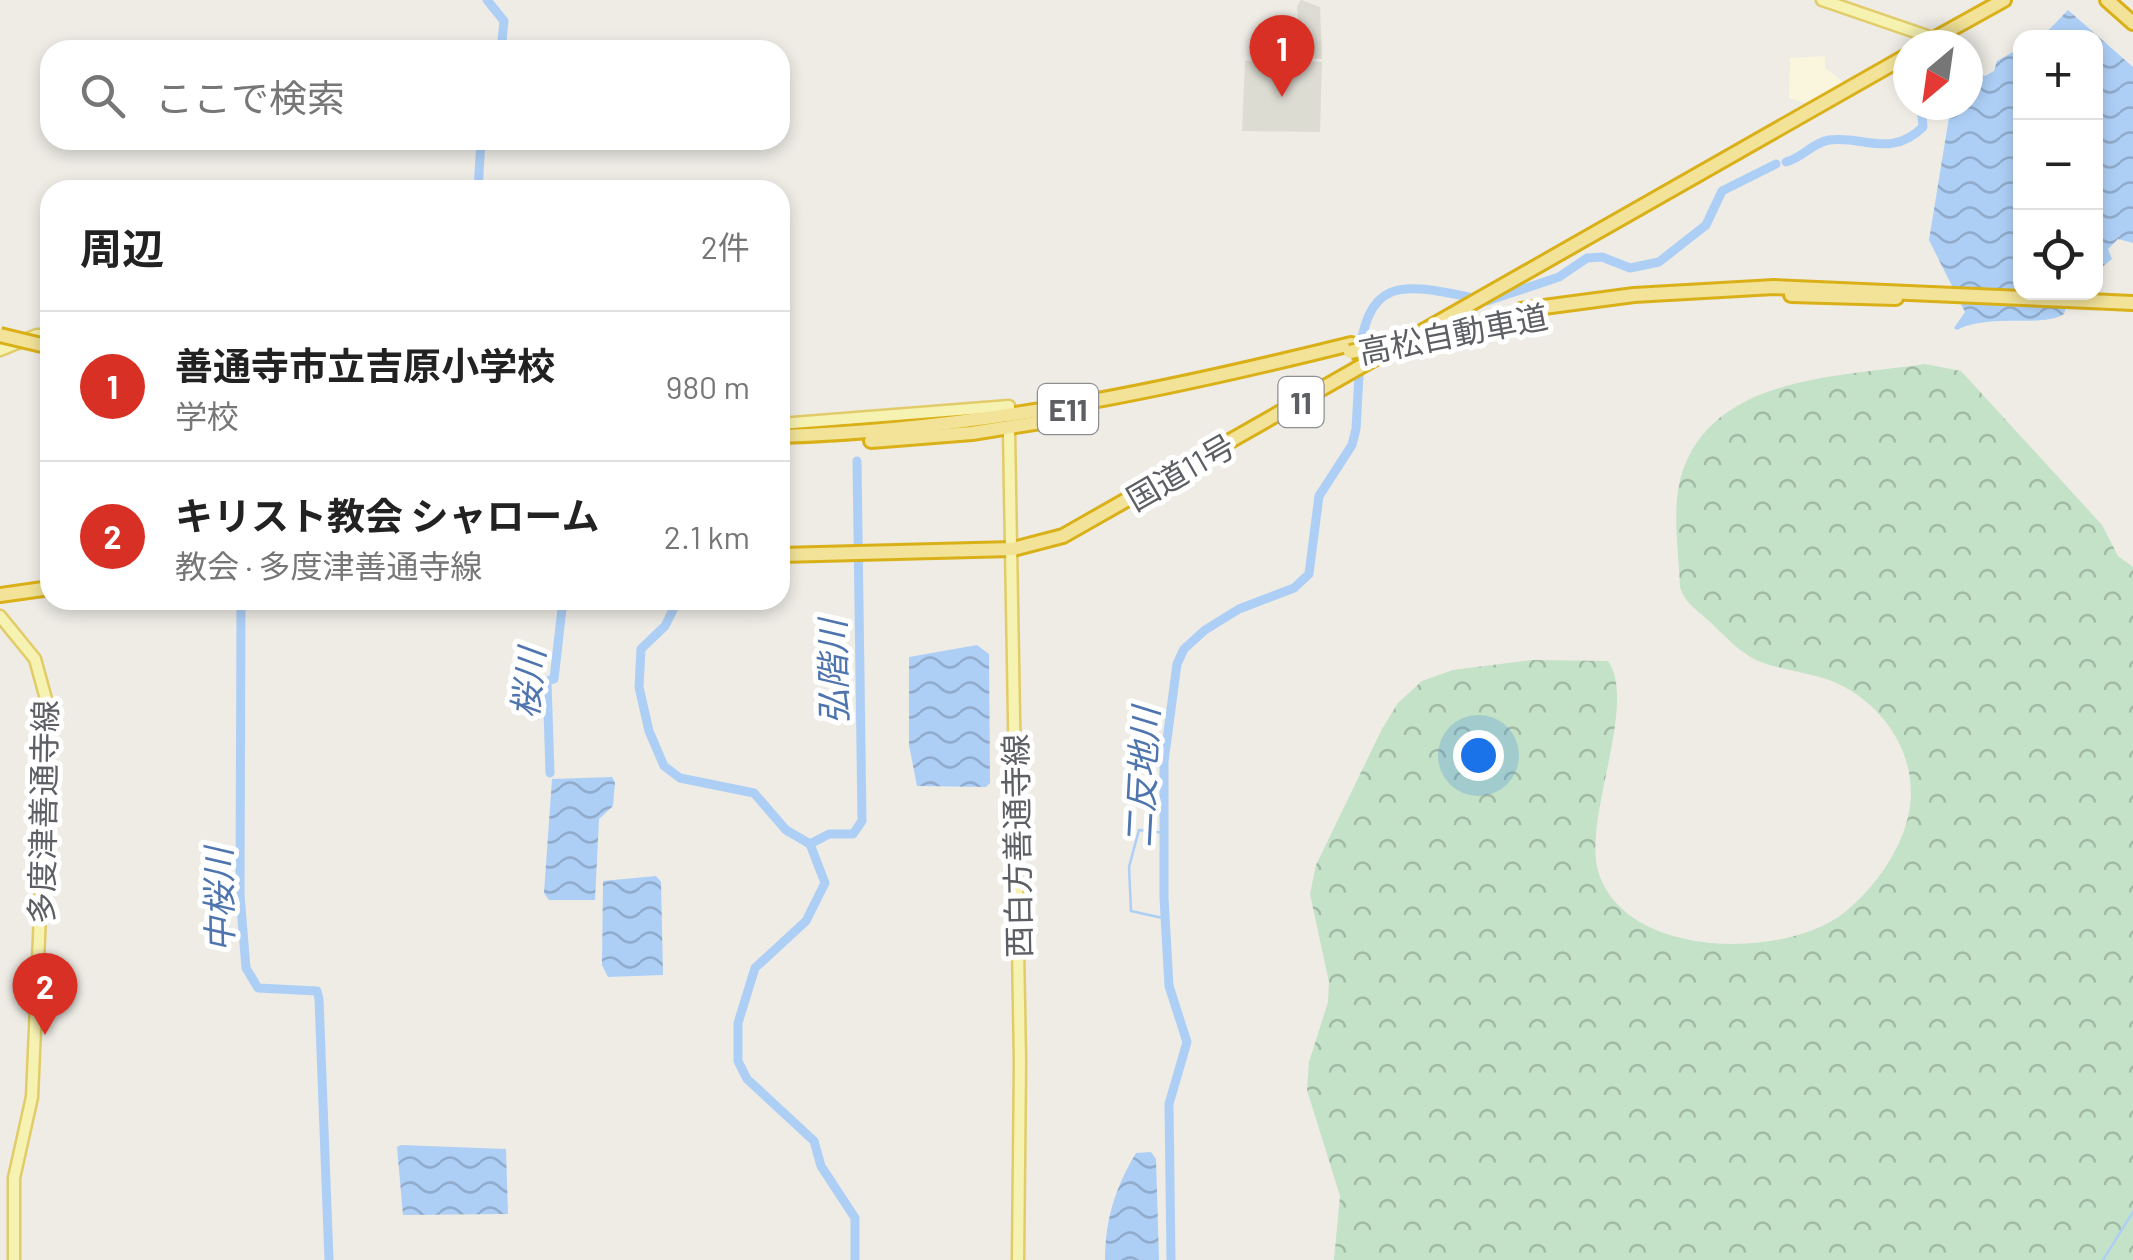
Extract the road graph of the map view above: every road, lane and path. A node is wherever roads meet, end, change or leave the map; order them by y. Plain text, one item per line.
1 (1822, 0) edge
2 (2004, 0) edge
3 (2106, 0) edge
4 (2133, 23) edge
5 (1900, 30) edge
6 (1948, 30) edge
7 (1893, 64) edge
8 (2133, 302) edge
9 (2073, 303) junction
10 (2133, 310) edge
11 (0, 332) edge
12 (40, 338) edge
13 (40, 338) edge
14 (1350, 348) junction
15 (0, 350) edge
16 (1009, 414) dead end
17 (790, 423) edge
18 (1009, 432) dead end
19 (790, 435) edge
20 (790, 444) edge
21 (1014, 550) junction
22 (790, 555) edge
23 (40, 589) edge
24 (0, 595) edge
25 (0, 616) edge
26 (14, 1260) edge
27 (1018, 1260) edge

1 - 5 main road
2 - 6 highway
3 - 4 highway
7 - 21 highway, 国道11号 / 11
8 - 9 highway, 高松自動車道 / E11
9 - 10 highway, 高松自動車道 / E11
9 - 14 highway, 高松自動車道 / E11, bridge
11 - 12 highway, bridge
13 - 15 main road
14 - 19 highway, 高松自動車道 / E11
14 - 20 highway, 高松自動車道 / E11
16 - 17 main road
18 - 21 main road, 西白方善通寺線
21 - 22 highway, 国道11号 / 11
21 - 27 main road, 西白方善通寺線
23 - 24 highway
25 - 26 main road, 多度津善通寺線

